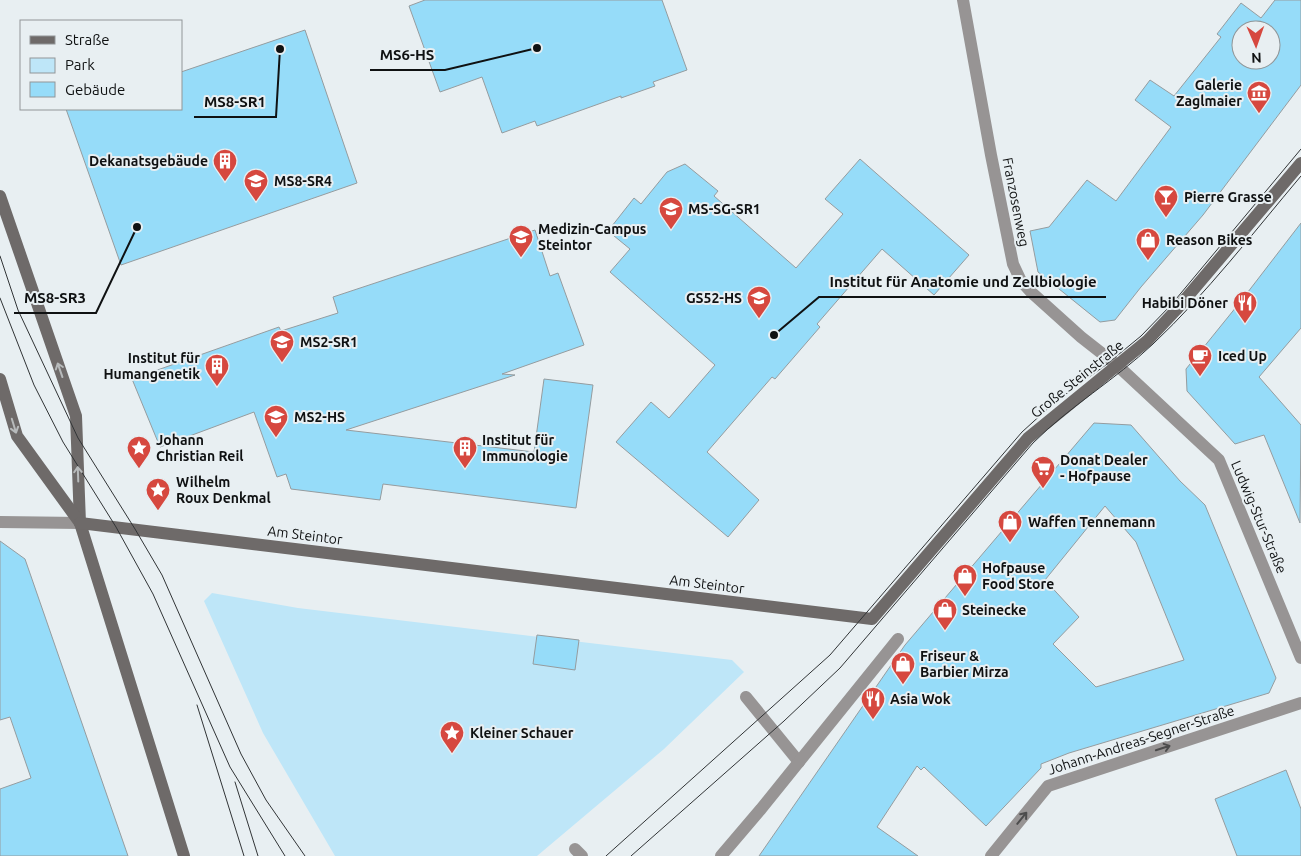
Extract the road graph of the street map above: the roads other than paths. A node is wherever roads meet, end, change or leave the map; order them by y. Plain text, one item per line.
1 (963, 0) edge
2 (1301, 163) edge
3 (0, 196) edge
4 (1118, 366) junction
5 (0, 379) edge
6 (0, 522) edge
7 (80, 523) junction
8 (872, 619) joint
9 (898, 640) dead end
10 (1301, 658) edge
11 (746, 697) dead end
12 (1301, 703) edge
13 (800, 762) junction
14 (184, 856) edge
15 (721, 856) edge
16 (991, 856) edge

1 - 4 street, Franzosenweg
2 - 4 street, Große Steinstraße
7 -> 3 street
4 - 8 street, Große Steinstraße
4 - 10 street, Ludwig-Stur-Straße
5 -> 7 street
6 - 7 street
7 - 8 street, Am Steintor
7 - 14 street
9 - 13 street
11 - 13 street
16 -> 12 street, Johann-Andreas-Segner-Straße
13 - 15 street

